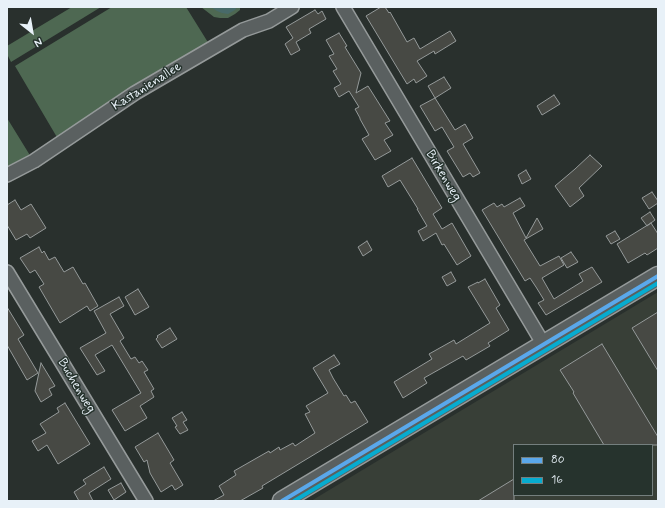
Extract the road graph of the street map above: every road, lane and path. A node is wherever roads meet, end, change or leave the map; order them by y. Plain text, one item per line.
1 (292, 7) edge
2 (343, 7) edge
3 (7, 175) edge
4 (7, 272) edge
5 (658, 276) edge
6 (544, 345) junction
7 (146, 501) edge
8 (282, 501) edge

1 - 3 street, Kastanienallee
2 - 6 street, Birkenweg
4 - 7 street, Buchenweg
5 - 6 street
6 - 8 street

